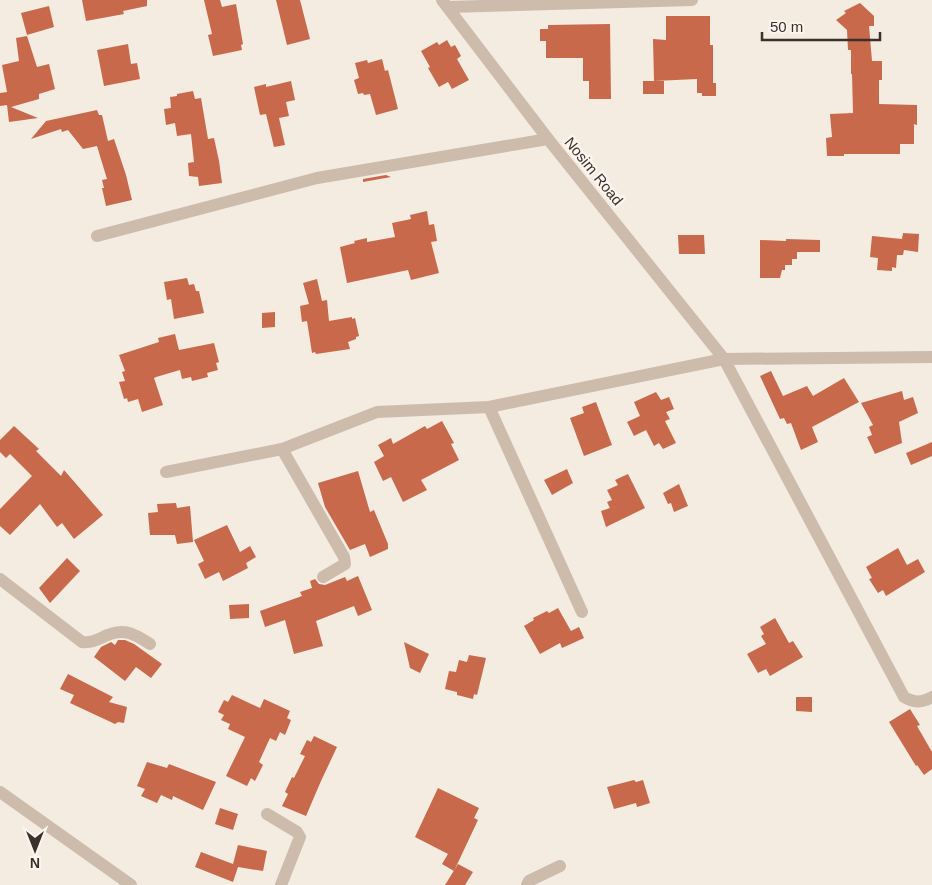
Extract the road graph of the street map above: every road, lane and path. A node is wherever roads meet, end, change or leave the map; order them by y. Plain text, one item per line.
1 (692, 0) edge
2 (445, 4) edge
3 (548, 139) junction
4 (96, 236) dead end
5 (932, 357) edge
6 (724, 359) junction
7 (489, 407) junction
8 (282, 449) junction
9 (166, 472) dead end
10 (322, 577) dead end
11 (0, 579) edge
12 (582, 612) dead end
13 (150, 644) dead end
14 (932, 697) edge
15 (0, 792) edge
16 (267, 814) dead end
17 (560, 866) dead end
18 (131, 885) edge
19 (281, 885) edge
20 (527, 885) edge

1 - 2 street
2 - 3 street, Nosim Road
3 - 4 street
3 - 6 street, Nosim Road
5 - 6 street
6 - 7 street
6 - 14 street, Nosim Road
7 - 8 street
7 - 12 street
8 - 9 street
8 - 10 street
11 - 13 street
15 - 18 street
16 - 19 street
17 - 20 street

